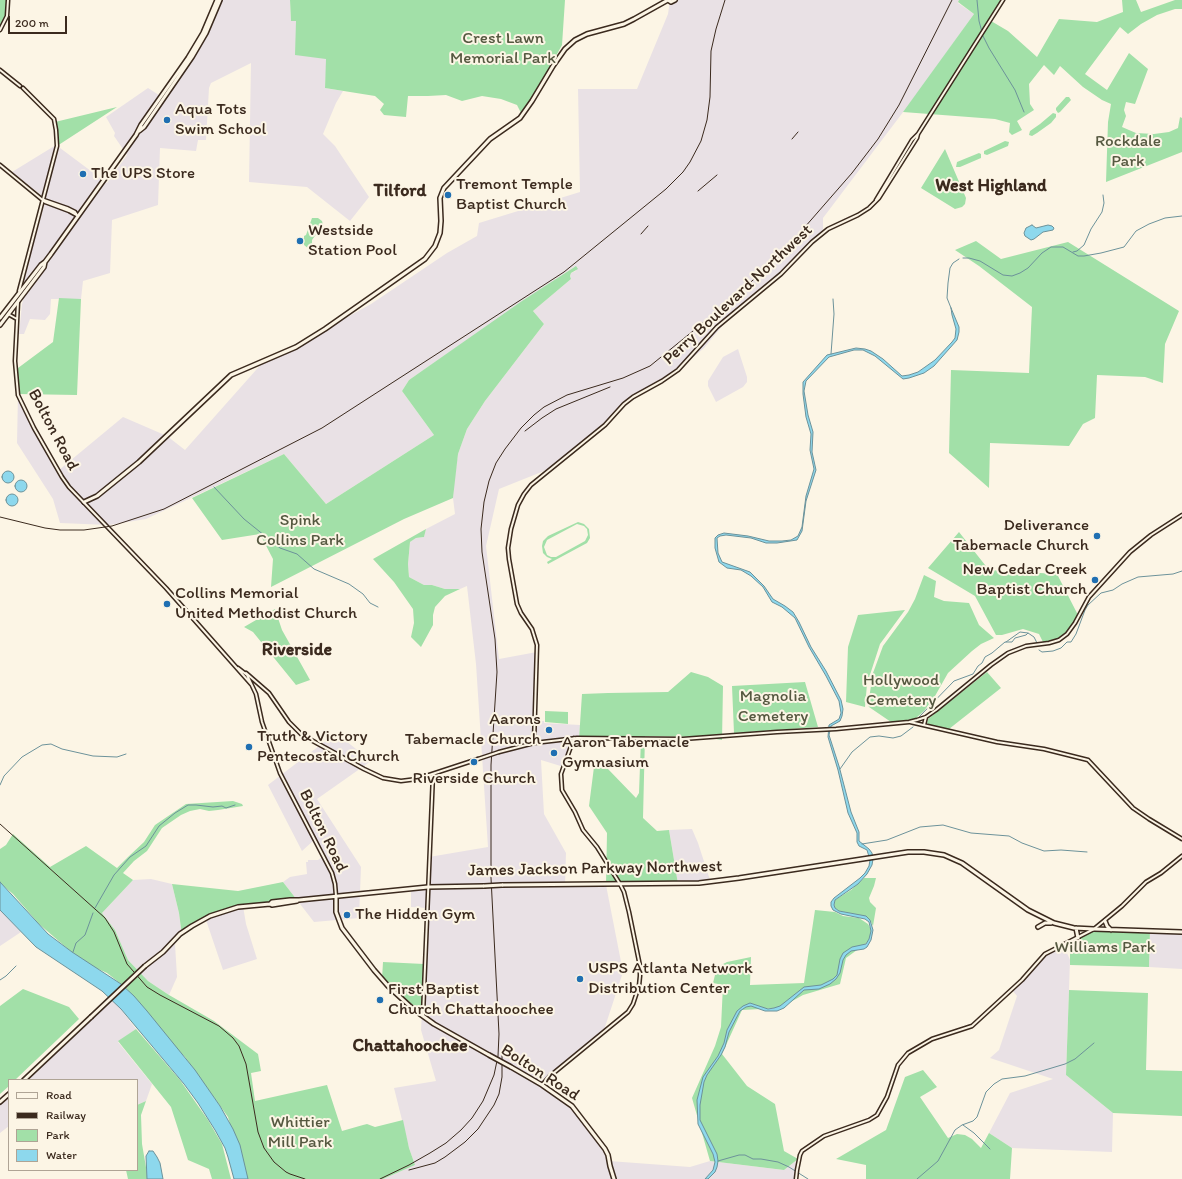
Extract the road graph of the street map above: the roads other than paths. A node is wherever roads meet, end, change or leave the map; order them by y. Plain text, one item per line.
1 (8, 0) edge
2 (218, 0) edge
3 (674, 0) edge
4 (1003, 0) edge
5 (669, 1) edge
6 (0, 30) edge
7 (0, 70) edge
8 (0, 165) edge
9 (44, 200) junction
10 (78, 216) junction
11 (45, 262) junction
12 (24, 274) junction
13 (31, 277) junction
14 (18, 294) junction
15 (18, 301) junction
16 (8, 314) junction
17 (0, 318) edge
18 (17, 320) junction
19 (0, 325) edge
20 (84, 502) junction
21 (1182, 515) edge
22 (236, 666) junction
23 (239, 670) junction
24 (246, 674) junction
25 (249, 677) junction
26 (254, 680) junction
27 (251, 684) junction
28 (926, 717) junction
29 (909, 722) junction
30 (924, 725) junction
31 (574, 738) junction
32 (534, 743) junction
33 (433, 774) junction
34 (1182, 838) edge
35 (1182, 856) edge
36 (620, 884) junction
37 (428, 887) junction
38 (336, 897) junction
39 (1105, 921) junction
40 (1053, 923) junction
41 (1038, 927) dead end
42 (1076, 928) junction
43 (1094, 929) junction
44 (1110, 930) junction
45 (1182, 932) edge
46 (1078, 938) junction
47 (423, 1016) junction
48 (25, 1079) edge
49 (542, 1085) junction
50 (8, 1095) edge
51 (0, 1102) edge
52 (614, 1179) edge
53 (796, 1179) edge

1 - 6 street
2 - 10 main road
3 - 5 main road
4 - 32 street, Perry Boulevard Northwest
5 - 20 main road
7 - 9 street, Bolton Road
8 - 9 street
9 - 10 street
9 - 12 street, Bolton Road
10 - 11 main road
11 - 13 main road
11 - 15 main road
12 - 13 street
12 - 14 street, Bolton Road
13 - 14 main road
14 - 15 street, Bolton Road
14 - 17 main road
15 - 16 main road
15 - 18 street, Bolton Road
16 - 18 street
16 - 19 main road
18 - 20 street, Bolton Road
20 - 22 street, Bolton Road
21 - 28 street
22 - 23 street, Bolton Road
22 - 24 street, Bolton Road
23 - 25 street
23 - 27 street, Bolton Road
24 - 25 street, Bolton Road
24 - 26 street
25 - 26 street
25 - 27 street, Bolton Road
26 - 33 street
27 - 38 street, Bolton Road
28 - 29 street
28 - 30 street
29 - 30 street
29 - 31 street
30 - 34 street
31 - 32 street
31 - 36 street
32 - 33 street, bridge
33 - 37 street
35 - 39 street
36 - 37 main road, James Jackson Parkway Northwest, bridge
36 - 40 main road, James Jackson Parkway Northwest
36 - 49 street
37 - 38 main road, James Jackson Parkway Northwest
37 - 47 street
38 - 47 main road, Bolton Road
38 - 48 main road, James Jackson Parkway Northwest, bridge
39 - 43 street
39 - 44 main road
40 - 41 main road
40 - 42 main road, James Jackson Parkway Northwest
42 - 43 main road, James Jackson Parkway Northwest
42 - 46 main road
43 - 44 main road, James Jackson Parkway Northwest
43 - 46 street
44 - 45 main road, James Jackson Parkway Northwest
46 - 53 street
47 - 49 main road, Bolton Road, bridge
49 - 52 main road, Bolton Road
50 - 51 main road

